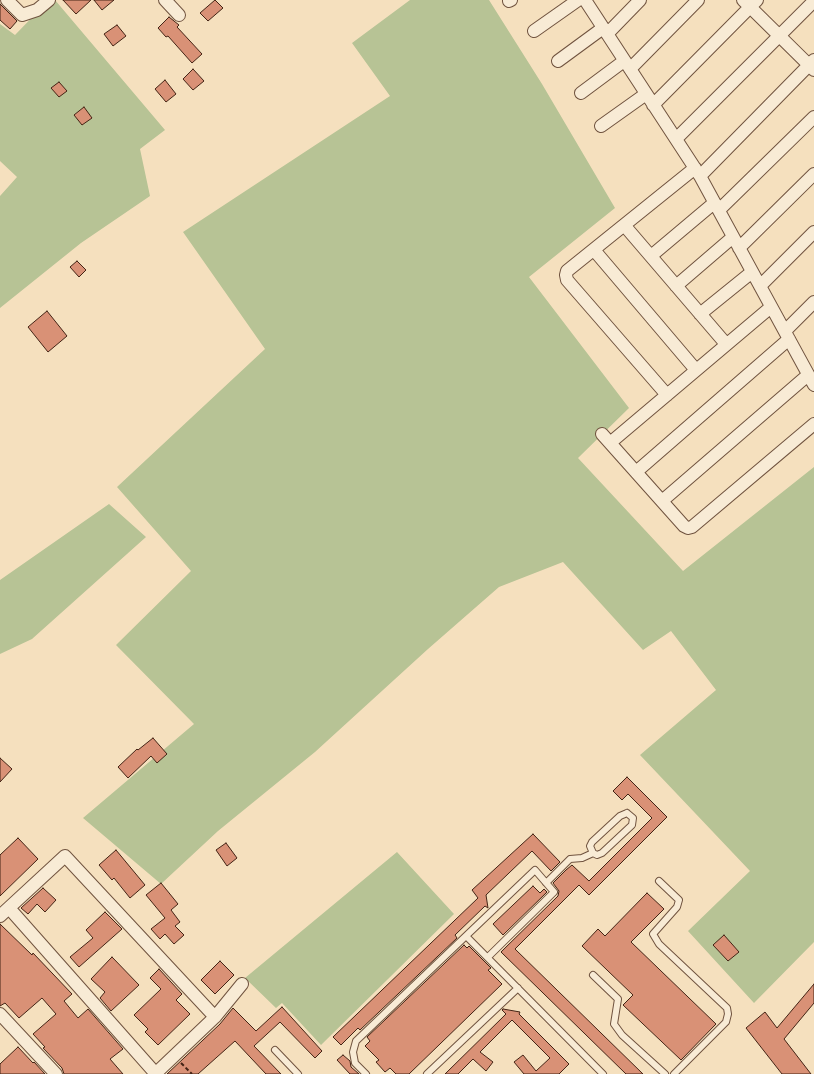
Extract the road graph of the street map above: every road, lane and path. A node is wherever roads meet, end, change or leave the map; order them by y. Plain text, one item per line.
1 (7, 0) edge
2 (49, 0) edge
3 (165, 0) edge
4 (578, 0) edge
5 (585, 0) edge
6 (640, 0) edge
7 (698, 0) edge
8 (814, 1) edge
9 (750, 2) edge
10 (179, 15) dead end
11 (534, 31) dead end
12 (605, 31) junction
13 (779, 36) junction
14 (558, 61) dead end
15 (627, 65) junction
16 (812, 65) edge
17 (581, 94) dead end
18 (646, 94) junction
19 (653, 105) junction
20 (814, 117) edge
21 (601, 126) dead end
22 (676, 139) junction
23 (697, 172) junction
24 (814, 174) edge
25 (717, 206) junction
26 (624, 225) junction
27 (814, 232) edge
28 (733, 237) junction
29 (739, 248) junction
30 (594, 250) junction
31 (651, 256) junction
32 (752, 272) junction
33 (676, 286) junction
34 (760, 286) junction
35 (814, 302) edge
36 (771, 306) junction
37 (700, 314) junction
38 (787, 335) junction
39 (726, 344) junction
40 (696, 370) junction
41 (811, 380) edge
42 (667, 395) junction
43 (814, 424) edge
44 (602, 434) dead end
45 (610, 444) junction
46 (636, 472) junction
47 (662, 501) junction
48 (593, 853) junction
49 (659, 881) dead end
50 (546, 883) junction
51 (4, 912) edge
52 (466, 936) junction
53 (488, 957) junction
54 (594, 975) dead end
55 (242, 984) dead end
56 (518, 988) junction
57 (0, 1014) edge
58 (216, 1017) junction
59 (275, 1050) dead end
60 (174, 1056) junction
61 (56, 1074) edge
62 (156, 1074) edge
63 (192, 1074) edge
64 (298, 1074) edge
65 (366, 1074) edge
66 (427, 1074) edge
67 (603, 1074) edge
68 (665, 1074) edge
69 (674, 1074) edge

1 - 2 street
3 - 10 street
4 - 11 street
5 - 12 street
6 - 12 street
7 - 15 street
8 - 13 street
9 - 13 street
9 - 19 street
12 - 14 street
12 - 15 street
13 - 16 street
13 - 22 street
15 - 17 street
15 - 18 street
16 - 23 street
18 - 19 street
18 - 21 street
19 - 22 street
20 - 25 street
22 - 23 street
23 - 25 street
23 - 26 street
24 - 29 street
25 - 28 street
25 - 31 street
26 - 30 street
26 - 31 street
27 - 34 street
28 - 29 street
28 - 33 street
29 - 32 street
30 - 40 street
30 - 42 street
31 - 33 street
32 - 34 street
32 - 37 street
33 - 37 street
34 - 36 street
35 - 38 street
36 - 38 street
36 - 39 street
37 - 39 street
38 - 41 street
38 - 46 street
39 - 40 street
40 - 42 street
41 - 47 street
42 - 45 street
43 - 47 street
44 - 45 street
45 - 46 street
46 - 47 street
48 - 48 lane
48 - 50 lane
49 - 69 lane
50 - 52 lane
50 - 53 lane
51 - 58 street
51 - 62 street
52 - 53 lane
52 - 65 lane
53 - 56 lane
54 - 68 lane
55 - 58 street
56 - 66 lane
56 - 67 lane
57 - 61 street
58 - 60 street
59 - 64 lane
60 - 62 street
60 - 63 path

